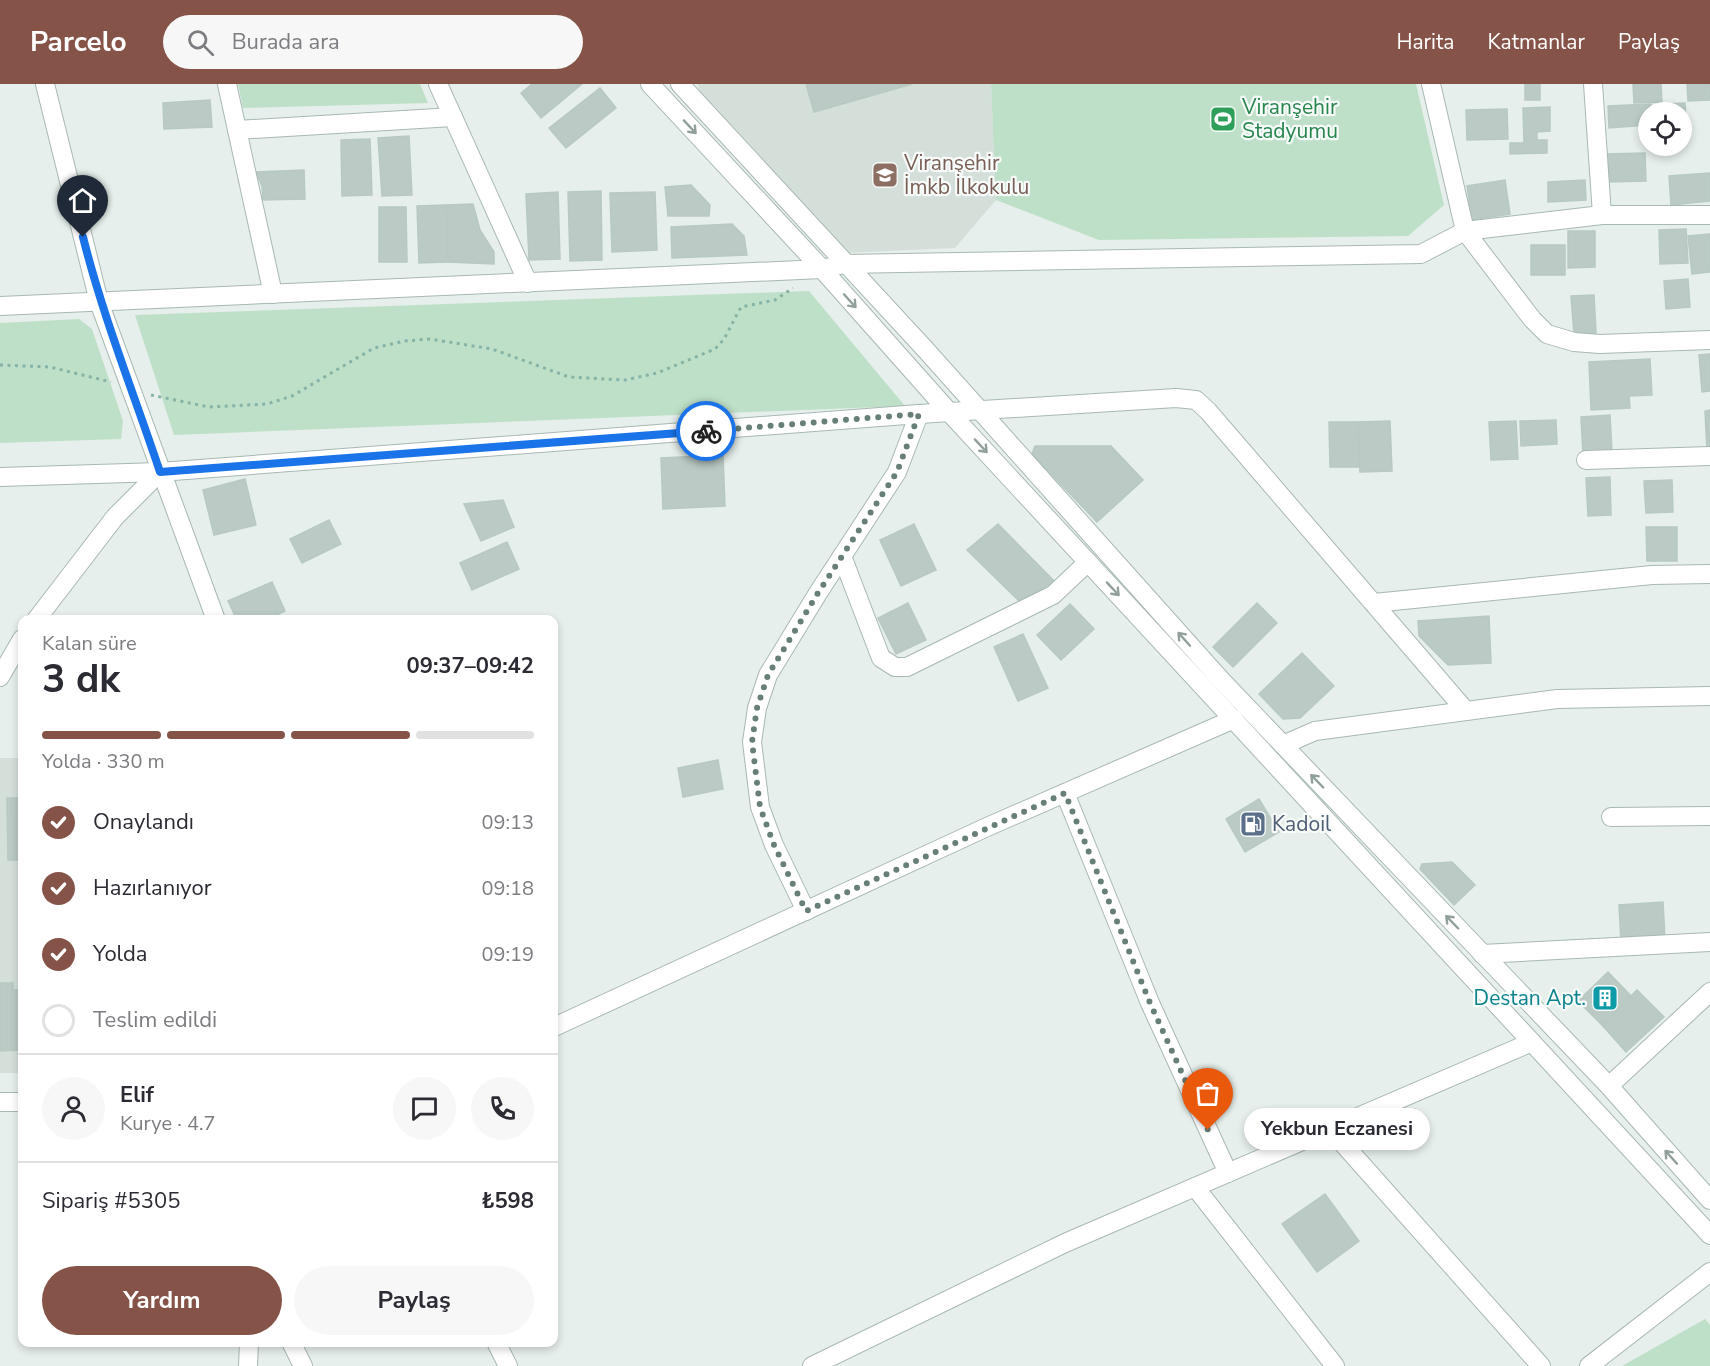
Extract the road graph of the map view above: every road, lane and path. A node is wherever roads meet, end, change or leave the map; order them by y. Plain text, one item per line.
1 (45, 84) edge
2 (227, 84) edge
3 (438, 84) edge
4 (650, 84) edge
5 (1431, 84) edge
6 (1593, 84) edge
7 (682, 85) edge
8 (453, 117) junction
9 (237, 130) junction
10 (1710, 215) edge
11 (1602, 216) junction
12 (1465, 231) junction
13 (844, 264) junction
14 (822, 269) junction
15 (528, 283) junction
16 (794, 287) dead end
17 (273, 294) junction
18 (99, 302) junction
19 (0, 306) edge
20 (1710, 340) edge
21 (0, 365) edge
22 (133, 390) junction
23 (980, 410) junction
24 (949, 412) junction
25 (919, 414) junction
26 (1710, 456) edge
27 (1586, 460) dead end
28 (160, 472) junction
29 (0, 477) edge
30 (842, 556) junction
31 (1088, 562) junction
32 (1710, 574) edge
33 (1374, 603) junction
34 (40, 615) edge
35 (214, 615) edge
36 (18, 646) edge
37 (0, 676) edge
38 (1710, 696) edge
39 (1466, 711) junction
40 (1234, 719) junction
41 (1283, 745) junction
42 (1065, 793) junction
43 (1710, 816) edge
44 (1611, 817) dead end
45 (806, 911) junction
46 (1710, 942) edge
47 (1482, 954) junction
48 (1710, 992) edge
49 (558, 1025) edge
50 (1532, 1042) junction
51 (1609, 1086) junction
52 (0, 1102) edge
53 (18, 1102) edge
54 (1330, 1129) junction
55 (1228, 1173) junction
56 (1196, 1187) junction
57 (1710, 1200) edge
58 (1710, 1235) edge
59 (1710, 1272) edge
60 (249, 1347) edge
61 (294, 1347) edge
62 (498, 1347) edge
63 (248, 1366) edge
64 (303, 1366) edge
65 (508, 1366) edge
66 (812, 1366) edge
67 (1335, 1366) edge
68 (1541, 1366) edge
69 (1589, 1366) edge

1 - 18 street
2 - 9 street
3 - 8 street
4 -> 14 street
5 - 12 street
6 - 11 street
7 - 13 street
8 - 9 street
8 - 15 street
9 - 17 street
10 - 11 street
11 - 12 street
12 - 13 street
12 - 20 street
13 - 14 street
13 - 23 street
14 - 15 street
14 -> 24 street
15 - 17 street
16 - 22 path
17 - 18 street
18 - 19 street
18 - 22 street
21 - 22 path
22 - 28 street
23 - 24 street
23 - 33 street
41 -> 23 street
24 - 25 street
24 -> 31 street
25 - 28 street
25 - 30 street
26 - 27 street
28 - 29 street
28 - 34 street
28 - 35 street
30 - 31 street
30 - 45 street
31 -> 40 street
32 - 33 street
33 - 39 street
36 - 37 street
38 - 39 street
39 - 41 street
40 - 42 street
40 - 50 street
47 -> 41 street
42 - 45 street
42 - 55 street
43 - 44 street
45 - 49 street
46 - 47 street
47 - 51 street
48 - 51 street
50 - 54 street
50 - 58 street
57 -> 51 street
52 - 53 street
54 - 55 street
54 - 68 street
55 - 56 street
56 - 66 street
56 - 67 street
59 - 69 street
60 - 63 street
61 - 64 street
62 - 65 street

